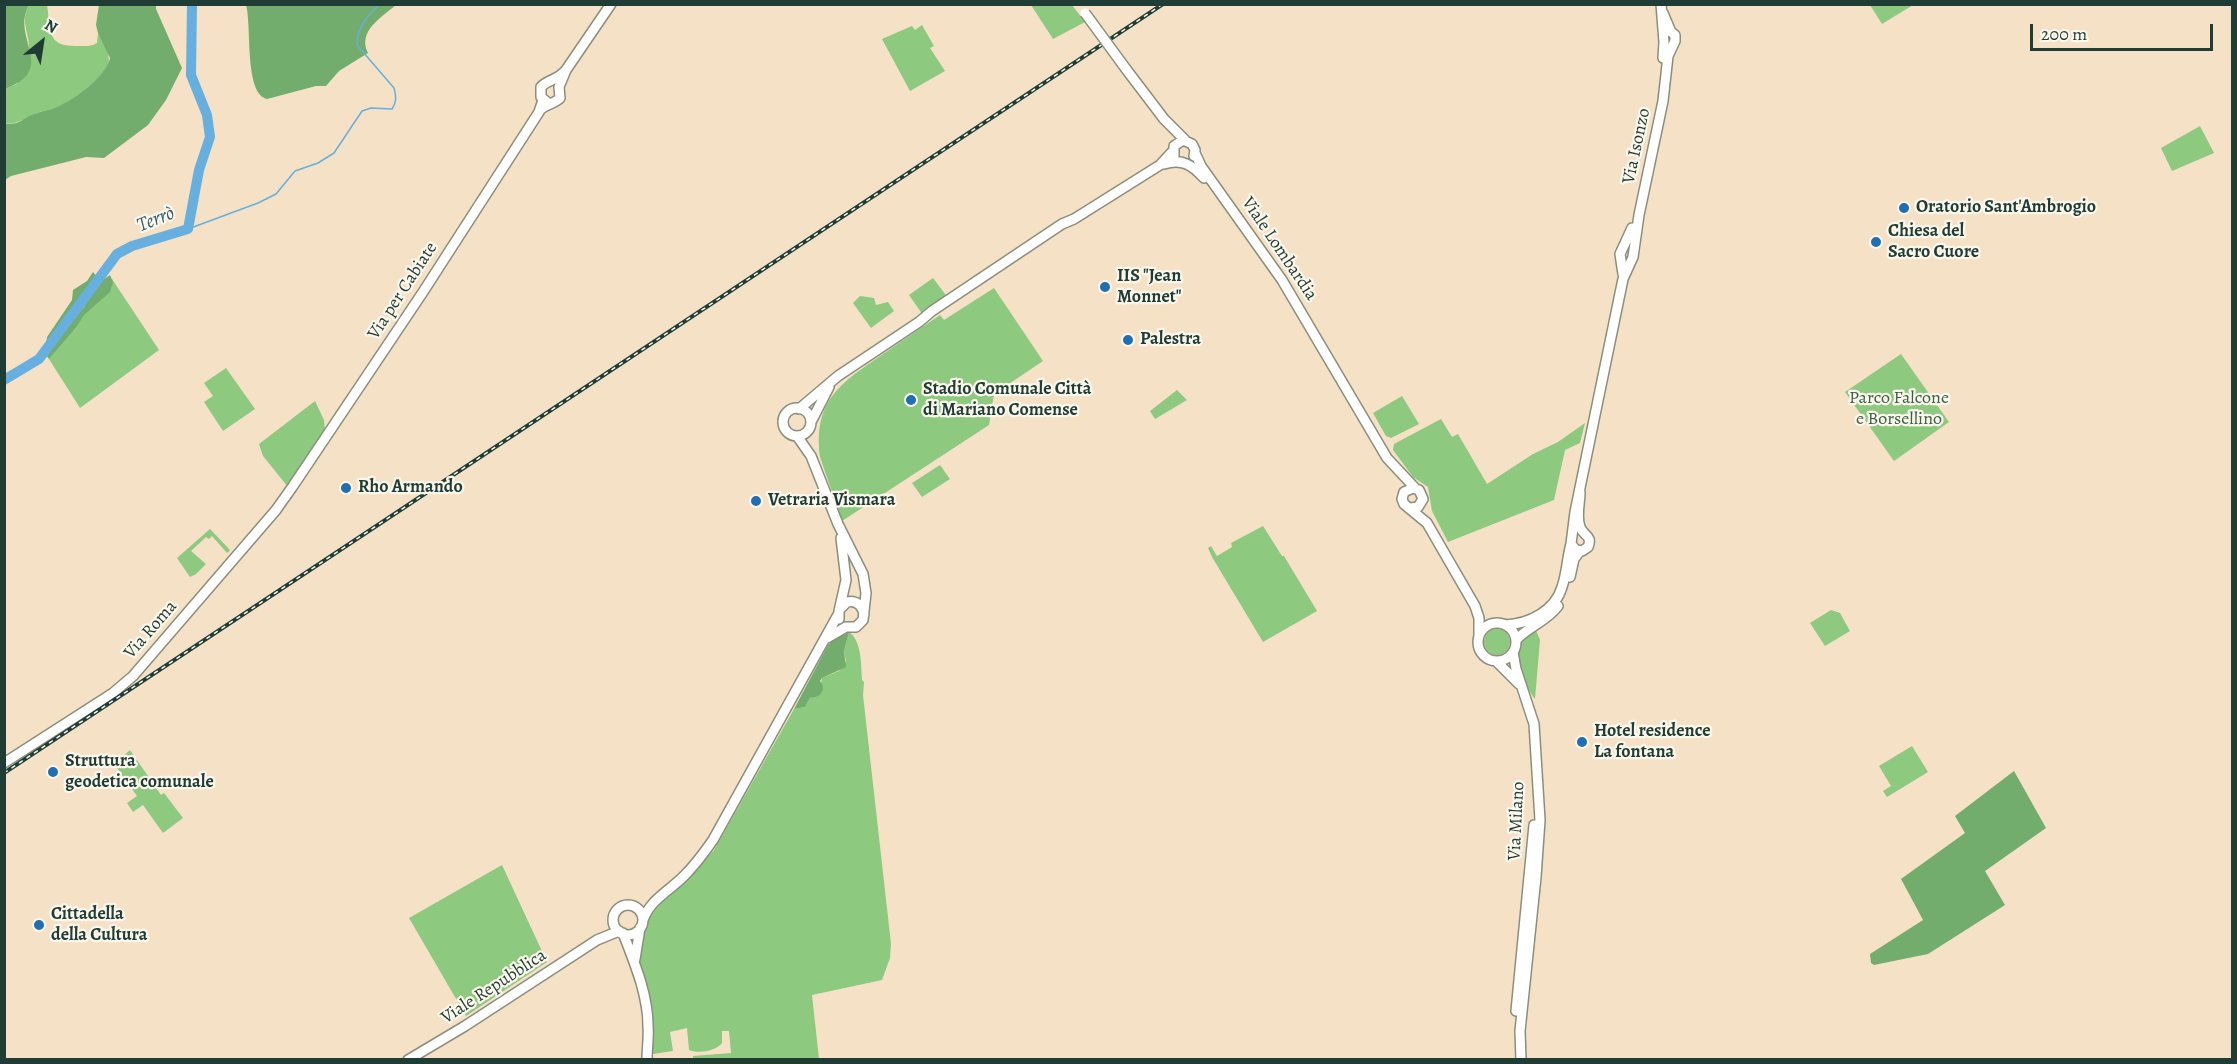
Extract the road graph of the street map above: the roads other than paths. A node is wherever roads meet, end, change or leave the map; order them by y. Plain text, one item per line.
1 (610, 4) edge
2 (1082, 9) edge
3 (1662, 9) edge
4 (556, 85) junction
5 (546, 102) junction
6 (1164, 119) junction
7 (1185, 140) junction
8 (1173, 149) junction
9 (1194, 153) junction
10 (1181, 161) junction
11 (1160, 165) junction
12 (1331, 366) junction
13 (838, 376) junction
14 (799, 409) junction
15 (811, 424) junction
16 (797, 436) junction
17 (811, 456) junction
18 (1395, 469) junction
19 (293, 486) joint
20 (1416, 489) junction
21 (1404, 492) junction
22 (1422, 502) junction
23 (1411, 508) junction
24 (1427, 523) junction
25 (838, 524) junction
26 (1576, 537) junction
27 (1580, 551) junction
28 (1475, 606) junction
29 (839, 612) junction
30 (864, 614) junction
31 (1502, 624) junction
32 (846, 627) junction
33 (1479, 636) junction
34 (826, 640) junction
35 (1516, 640) junction
36 (1513, 652) junction
37 (1496, 661) junction
38 (1523, 688) junction
39 (4, 764) edge
40 (1536, 768) junction
41 (654, 902) junction
42 (634, 906) junction
43 (614, 921) junction
44 (641, 924) junction
45 (621, 932) junction
46 (597, 940) junction
47 (634, 964) junction
48 (408, 1059) edge
49 (647, 1059) edge
50 (1515, 1059) edge
51 (1521, 1059) edge

1 - 4 street
2 - 6 street, bridge
3 - 26 street, Via Isonzo
4 - 5 street
4 - 5 street
5 - 19 street, Via per Cabiate
6 - 7 street
6 - 8 street
7 - 8 street
7 - 9 street
8 - 10 street
8 - 11 street
9 - 10 street
9 - 12 street, Viale Lombardia
10 - 11 street
10 - 12 street, Viale Lombardia
11 - 13 street
12 - 18 street, Viale Lombardia
13 - 14 street
13 - 15 street
14 - 15 street
14 - 16 street
15 - 16 street
15 - 17 street
16 - 17 street
17 - 25 street
18 - 20 street
18 - 21 street
19 - 39 street, Via Roma
20 - 21 street
20 - 22 street
21 - 23 street
22 - 23 street
22 - 24 street
23 - 24 street
24 - 28 street
25 - 29 street
25 - 30 street
26 - 27 street
26 - 27 street
26 - 31 street
27 - 35 street
28 - 31 street
28 - 33 street
29 - 30 street
29 - 32 street
29 - 34 street
30 - 32 street
31 - 33 street
31 - 35 street
32 - 34 street
33 - 37 street
34 - 41 street
35 - 36 street
36 - 37 street
36 - 38 street
37 - 38 street
38 - 40 street
40 - 50 street, Via Milano
40 - 51 street, Via Milano
41 - 42 street
41 - 44 street
42 - 43 street
42 - 44 street
43 - 45 street
43 - 46 street, Viale Repubblica
44 - 45 street
44 - 47 street
45 - 46 street, Viale Repubblica
45 - 47 street
46 - 48 street, Viale Repubblica
47 - 49 street

